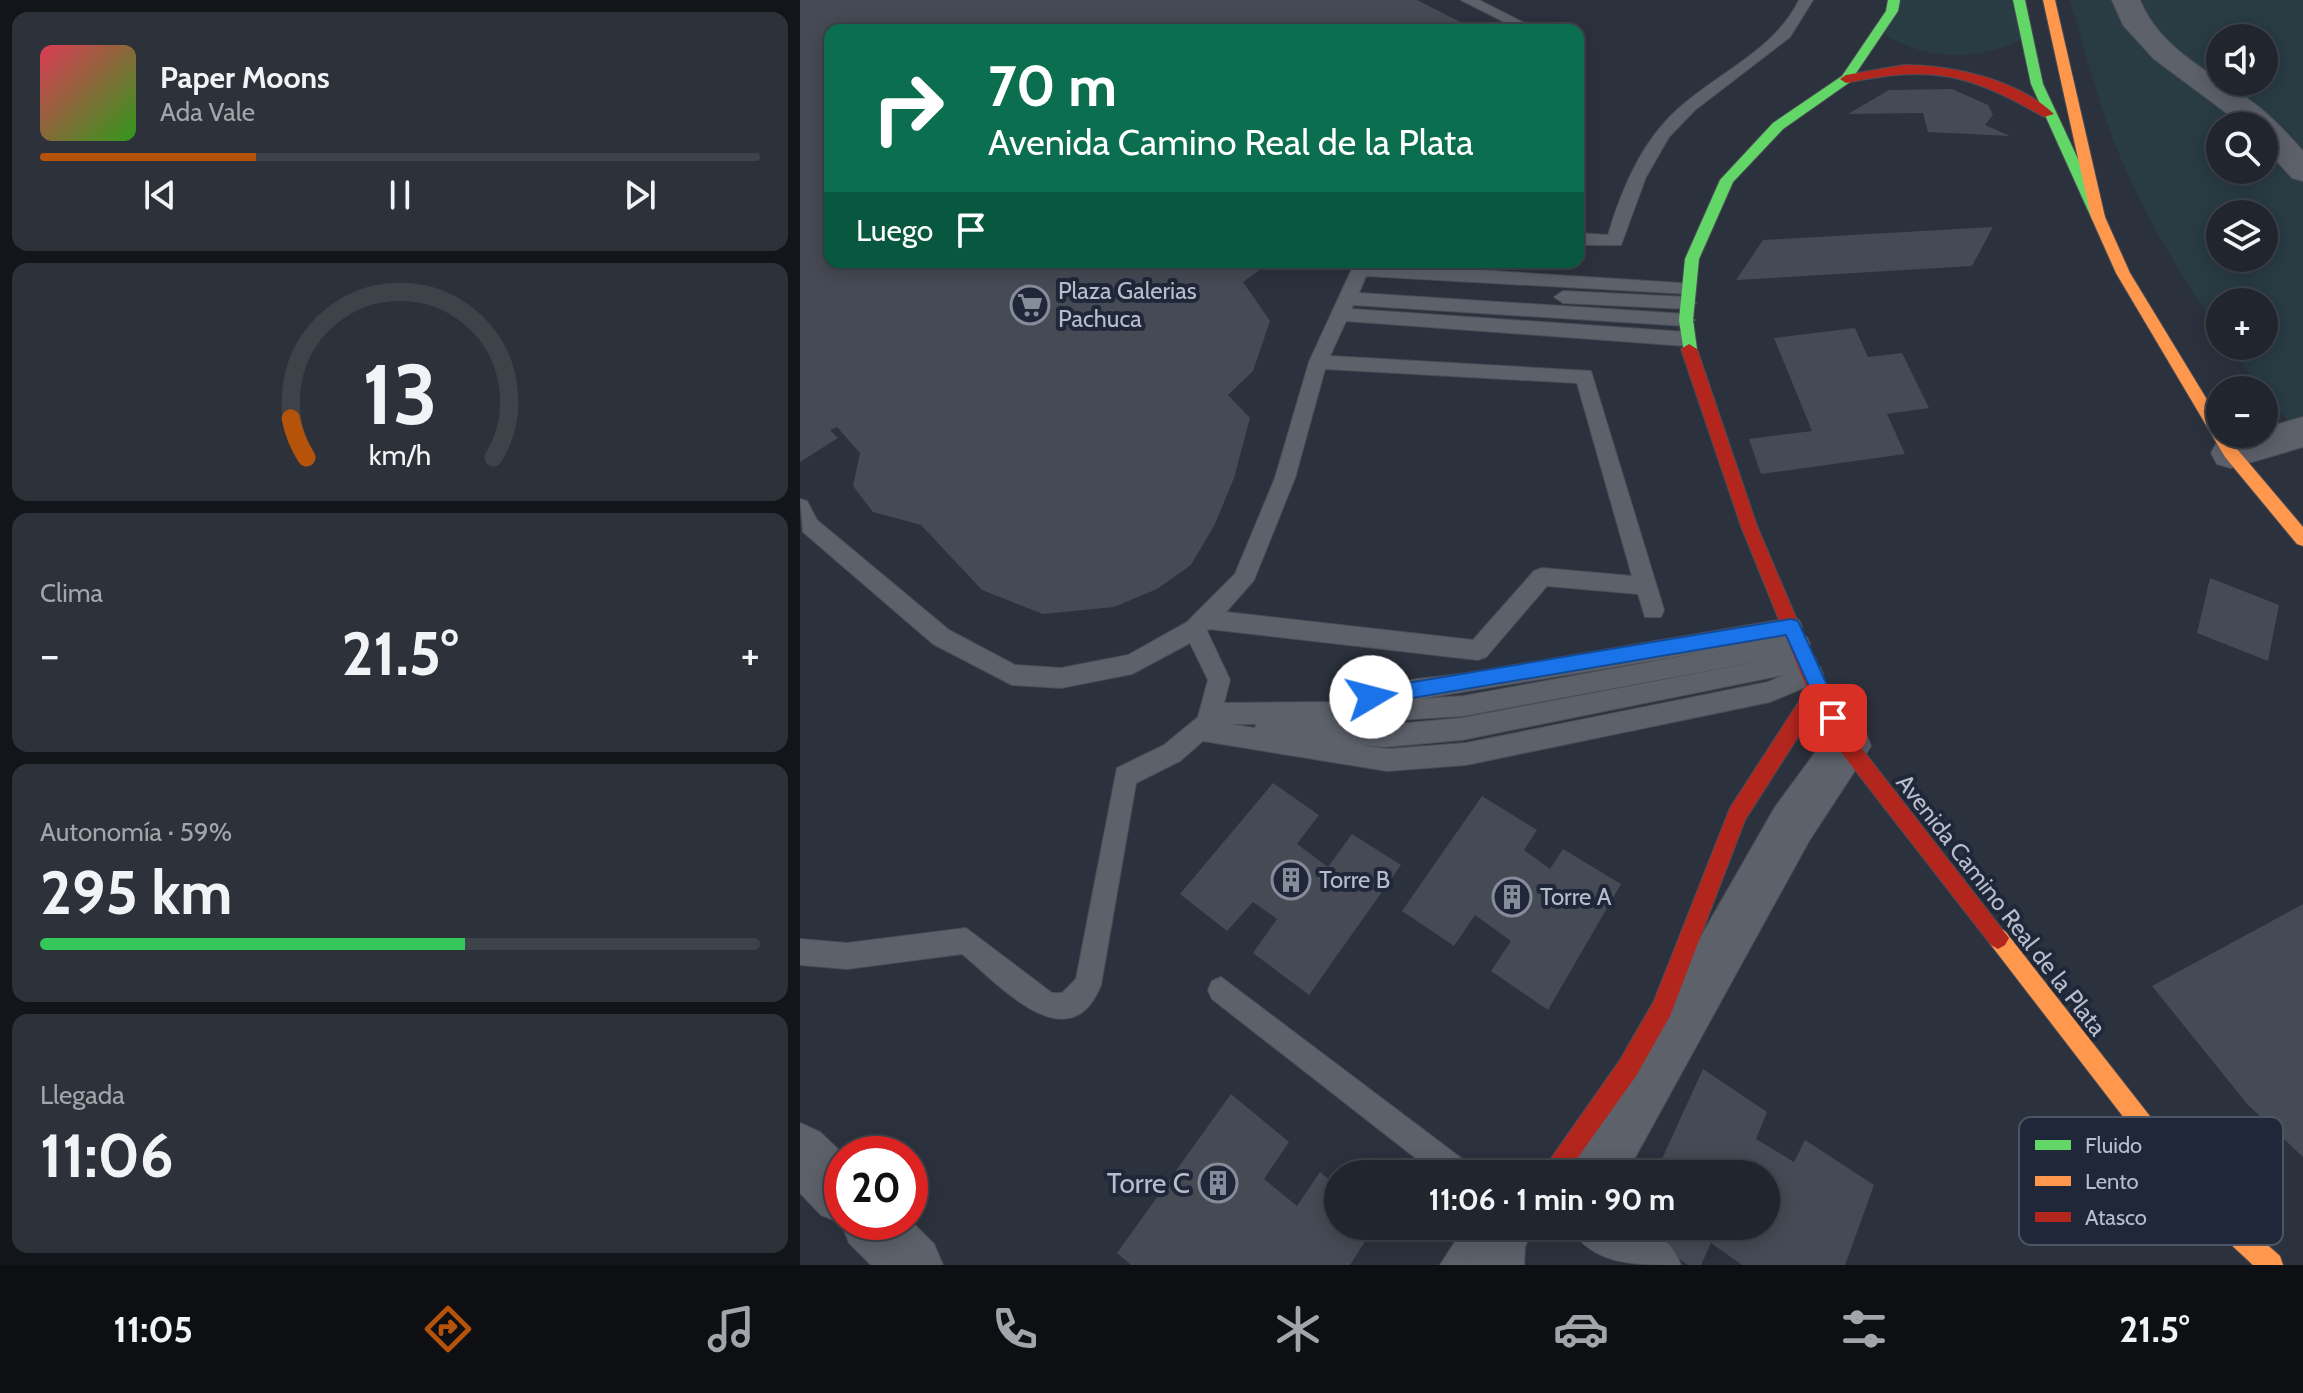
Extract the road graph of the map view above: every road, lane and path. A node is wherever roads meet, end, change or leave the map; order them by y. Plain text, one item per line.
1 (1468, 0) edge
2 (1508, 0) edge
3 (1806, 0) edge
4 (1894, 0) edge
5 (2019, 0) edge
6 (2049, 0) edge
7 (2126, 0) edge
8 (1490, 11) junction
9 (1518, 24) edge
10 (1846, 79) junction
11 (2248, 112) edge
12 (2048, 114) junction
13 (2278, 144) edge
14 (2303, 171) edge
15 (2098, 217) junction
16 (1584, 239) edge
17 (1352, 286) edge
18 (1687, 313) junction
19 (1318, 362) junction
20 (2303, 432) edge
21 (2231, 453) junction
22 (800, 507) edge
23 (2296, 519) edge
24 (1647, 586) junction
25 (1653, 610) dead end
26 (1200, 624) junction
27 (1805, 659) junction
28 (1208, 717) junction
29 (1848, 746) junction
30 (800, 952) edge
31 (1221, 990) dead end
32 (2137, 1117) edge
33 (800, 1152) edge
34 (1441, 1160) edge
35 (1562, 1160) edge
36 (1602, 1160) edge
37 (824, 1176) edge
38 (888, 1240) edge
39 (1618, 1240) edge
40 (2249, 1245) edge
41 (913, 1265) edge
42 (1651, 1265) edge
43 (2271, 1265) edge

1 - 8 lane
2 - 8 lane
3 - 16 lane
4 - 10 main road, Avenida Camino Real de la Plata
5 - 12 main road
6 - 15 main road
7 - 11 street
8 - 9 lane
10 - 12 main road
10 - 18 main road, Avenida Camino Real de la Plata
12 - 15 main road
13 - 14 street
15 - 21 main road
17 - 18 lane
17 - 18 lane
17 - 19 lane
18 - 27 main road, Avenida Camino Real de la Plata
19 - 24 lane
19 - 26 lane
20 - 21 street
21 - 23 main road
22 - 26 lane
24 - 25 lane
24 - 26 lane
26 - 28 lane
27 - 28 lane
27 - 28 lane
27 - 29 main road, Avenida Camino Real de la Plata
27 - 35 main road
28 - 30 lane
29 - 32 main road, Avenida Camino Real de la Plata
29 - 36 street
31 - 34 lane
33 - 37 street
38 - 41 street
39 - 42 street
40 - 43 main road, Avenida Camino Real de la Plata

